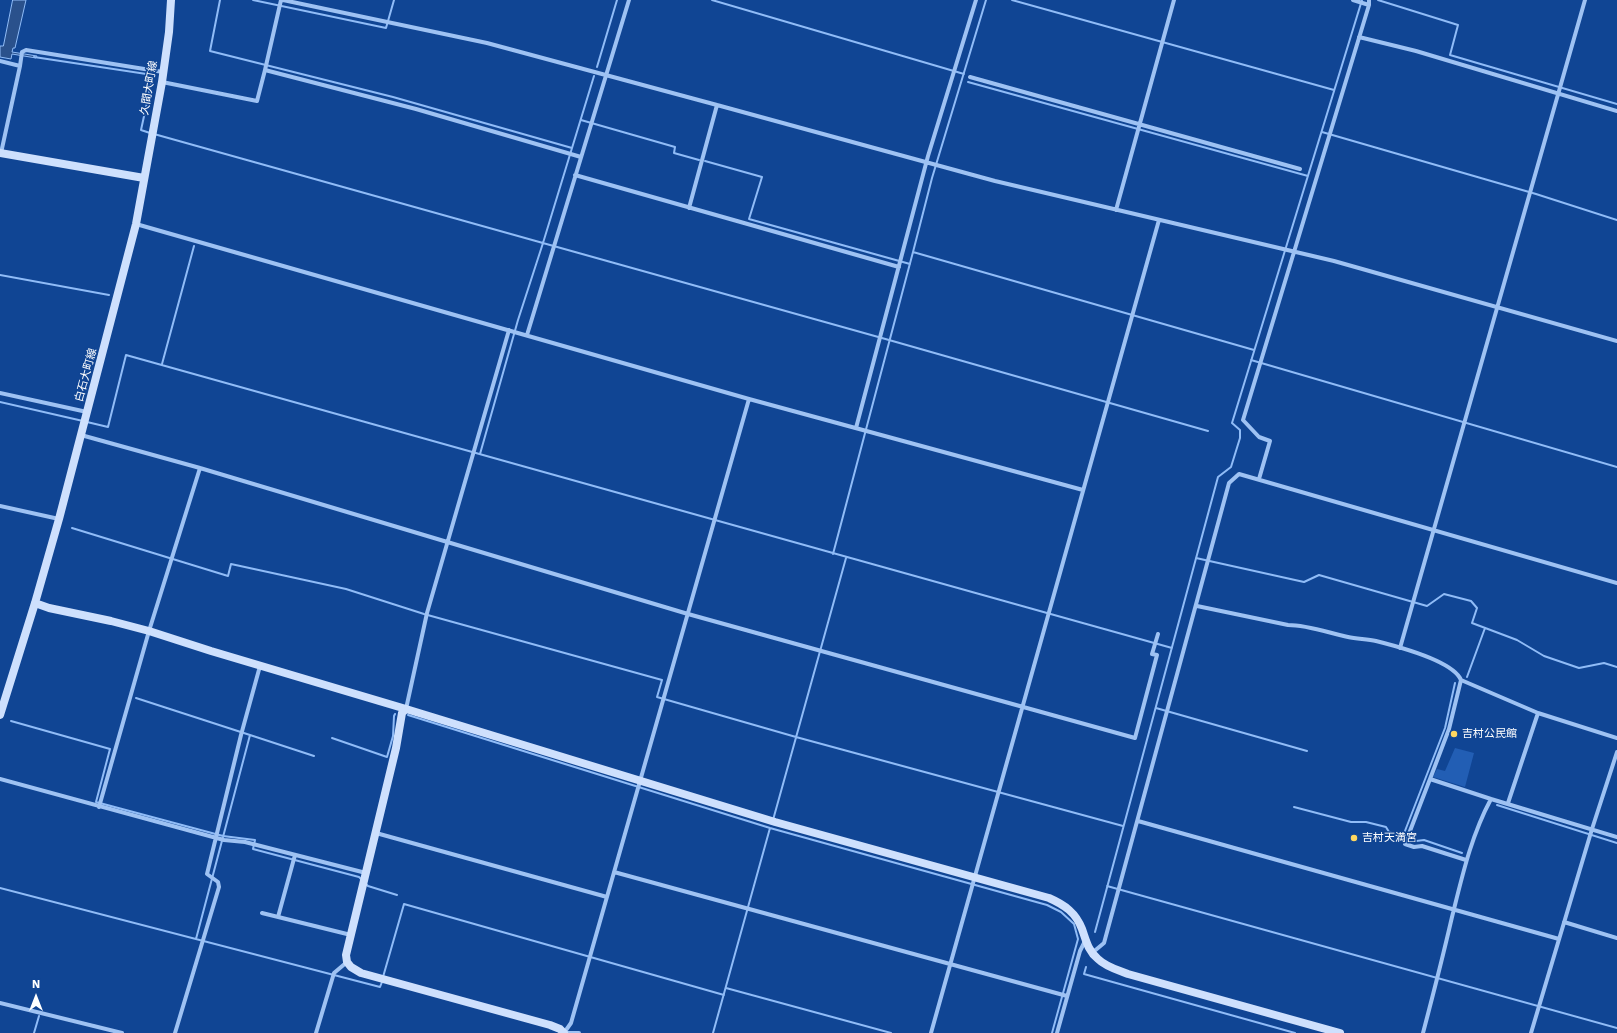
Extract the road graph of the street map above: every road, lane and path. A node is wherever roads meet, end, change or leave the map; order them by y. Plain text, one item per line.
1 (171, 0) edge
2 (630, 0) edge
3 (976, 0) edge
4 (1174, 0) edge
5 (1353, 0) edge
6 (1586, 0) edge
7 (281, 1) edge
8 (1369, 2) edge
9 (1359, 37) junction
10 (0, 61) edge
11 (20, 66) junction
12 (265, 66) junction
13 (163, 72) junction
14 (607, 74) junction
15 (970, 77) dead end
16 (162, 82) junction
17 (1559, 92) junction
18 (717, 105) junction
19 (1617, 111) edge
20 (1138, 128) junction
21 (1, 153) edge
22 (581, 157) junction
23 (927, 162) junction
24 (1300, 169) dead end
25 (575, 175) junction
26 (144, 178) junction
27 (689, 208) junction
28 (1116, 210) junction
29 (1159, 220) junction
30 (136, 224) junction
31 (1295, 252) junction
32 (899, 266) junction
33 (1498, 307) junction
34 (510, 330) junction
35 (527, 335) junction
36 (1617, 341) edge
37 (0, 393) edge
38 (749, 399) junction
39 (86, 419) junction
40 (856, 428) junction
41 (81, 435) junction
42 (200, 468) junction
43 (1259, 480) junction
44 (1083, 490) junction
45 (0, 506) edge
46 (59, 519) junction
47 (1434, 530) junction
48 (448, 543) junction
49 (1617, 583) edge
50 (35, 603) junction
51 (1197, 606) junction
52 (688, 614) junction
53 (148, 631) junction
54 (1158, 634) dead end
55 (1400, 648) junction
56 (260, 666) junction
57 (1461, 680) junction
58 (1022, 706) junction
59 (406, 708) junction
60 (1538, 713) junction
61 (0, 715) edge
62 (1617, 738) edge
63 (1617, 752) edge
64 (0, 779) edge
65 (1430, 779) junction
66 (638, 784) junction
67 (1491, 799) junction
68 (99, 804) junction
69 (1508, 804) junction
70 (1138, 821) junction
71 (1592, 831) junction
72 (376, 833) junction
73 (1617, 837) edge
74 (215, 838) junction
75 (295, 858) junction
76 (1466, 860) junction
77 (614, 872) junction
78 (365, 879) junction
79 (973, 882) junction
80 (606, 897) junction
81 (1454, 910) junction
82 (262, 913) dead end
83 (278, 917) junction
84 (1564, 922) junction
85 (351, 935) junction
86 (1617, 938) edge
87 (1559, 939) junction
88 (1089, 947) junction
89 (347, 962) junction
90 (950, 965) junction
91 (1066, 996) junction
92 (0, 1003) edge
93 (122, 1033) edge
94 (175, 1033) edge
95 (316, 1033) edge
96 (564, 1033) edge
97 (579, 1033) edge
98 (931, 1033) edge
99 (1057, 1033) edge
100 (1340, 1033) edge
101 (1423, 1033) edge
102 (1531, 1033) edge

1 - 13 street, 久間大町線
2 - 14 street
3 - 23 street
4 - 20 street
5 - 8 street
6 - 17 street
7 - 12 street
7 - 14 street
8 - 9 street
9 - 17 street
9 - 31 street
10 - 11 street
11 - 13 street
11 - 21 street
12 - 16 street
12 - 22 street
13 - 16 street, 久間大町線
14 - 18 street
14 - 22 street
15 - 20 street
16 - 26 street, 久間大町線
17 - 19 street
17 - 33 street
18 - 23 street
18 - 27 street
20 - 24 street
20 - 28 street
21 - 26 street
22 - 25 street
23 - 28 street
23 - 32 street
25 - 27 street
25 - 35 street
26 - 30 street, 白石大町線
27 - 32 street
28 - 29 street
29 - 31 street
29 - 44 street
30 - 34 street
30 - 39 street, 白石大町線
31 - 33 street
31 - 43 street
32 - 40 street
33 - 36 street
33 - 47 street
34 - 35 street
34 - 48 street
35 - 38 street
37 - 39 street
38 - 40 street
38 - 52 street
39 - 41 street, 白石大町線
40 - 44 street
41 - 42 street
41 - 46 street, 白石大町線
42 - 48 street
42 - 53 street
43 - 47 street
43 - 51 street
44 - 58 street
45 - 46 street
46 - 50 street, 白石大町線
47 - 49 street
47 - 55 street
48 - 52 street
48 - 59 street
50 - 53 street
50 - 61 street, 白石大町線
51 - 55 street
51 - 70 street
52 - 58 street
52 - 66 street
53 - 56 street
53 - 68 street
54 - 58 street
55 - 57 street
56 - 59 street
56 - 74 street
57 - 60 street
57 - 65 street
58 - 79 street
59 - 66 street
59 - 72 street
60 - 62 street
60 - 69 street
63 - 71 street
64 - 68 street
65 - 67 street
65 - 76 street
66 - 77 street
66 - 79 street
67 - 69 street
67 - 76 street
68 - 74 street
69 - 71 street
70 - 81 street
70 - 88 street
71 - 73 street
71 - 84 street
72 - 78 street
72 - 80 street
74 - 75 street
74 - 94 street
75 - 78 street
75 - 83 street
76 - 81 street
77 - 80 street
77 - 90 street
78 - 85 street
79 - 88 street
79 - 90 street
80 - 96 street
81 - 87 street
81 - 101 street
82 - 83 street
83 - 85 street
84 - 86 street
84 - 87 street
85 - 89 street
87 - 102 street
88 - 91 street
88 - 100 street
89 - 95 street
89 - 96 street
90 - 91 street
90 - 98 street
91 - 99 street
92 - 93 street
96 - 97 street

